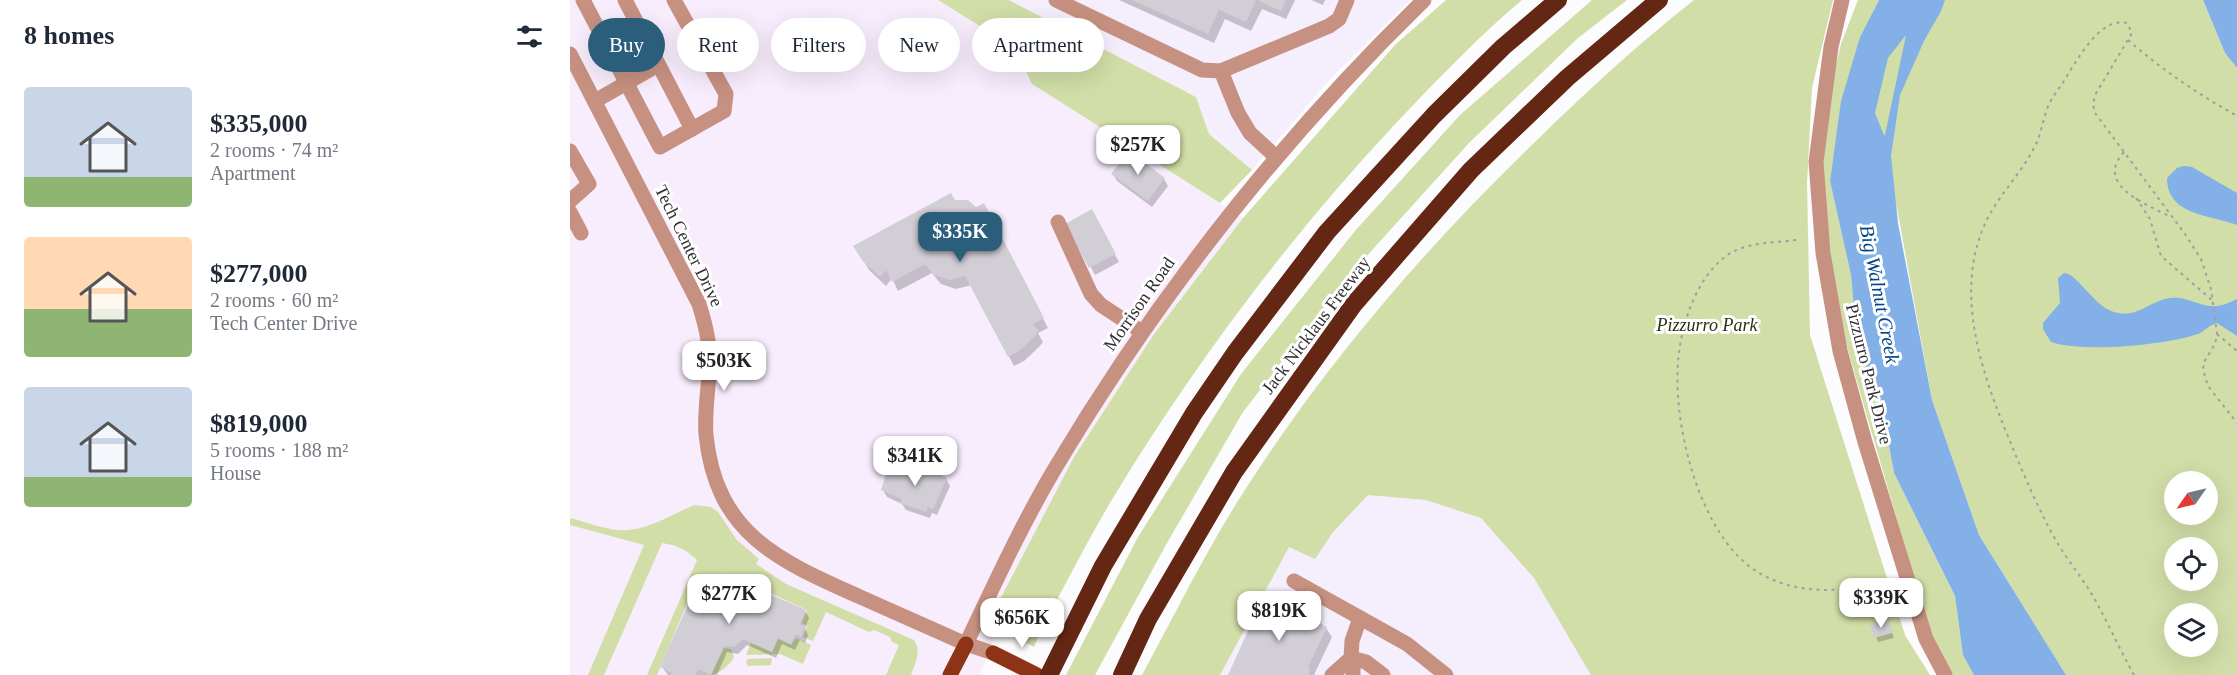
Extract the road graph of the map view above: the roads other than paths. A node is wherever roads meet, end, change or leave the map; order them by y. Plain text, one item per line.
1 (583, 0) edge
2 (625, 0) edge
3 (674, 0) edge
4 (1056, 0) edge
5 (1347, 0) edge
6 (1424, 0) edge
7 (1558, 0) edge
8 (1659, 0) edge
9 (1842, 0) edge
10 (634, 18) edge
11 (570, 54) edge
12 (1221, 71) junction
13 (646, 72) edge
14 (662, 72) edge
15 (627, 83) junction
16 (595, 101) junction
17 (692, 129) junction
18 (570, 151) edge
19 (1276, 157) junction
20 (570, 201) edge
21 (570, 212) edge
22 (1058, 222) dead end
23 (581, 233) dead end
24 (1142, 332) junction
25 (1294, 581) dead end
26 (1360, 618) junction
27 (966, 644) junction
28 (993, 653) joint
29 (1351, 658) junction
30 (951, 675) edge
31 (1037, 675) edge
32 (1049, 675) edge
33 (1122, 675) edge
34 (1332, 675) edge
35 (1353, 675) edge
36 (1383, 675) edge
37 (1446, 675) edge
38 (1945, 675) edge

1 - 15 street
2 - 10 street
3 - 17 street
4 - 12 street
5 - 12 street
6 - 19 street, Morrison Road
7 - 32 highway
8 - 33 highway, Jack Nicklaus Freeway
9 - 38 street, Pizzurro Park Drive
11 - 16 street, Tech Center Drive
12 - 19 street
13 - 15 street
14 - 17 street
15 - 16 street
15 - 17 street
16 - 27 street, Tech Center Drive
18 - 20 street
19 - 24 street, Morrison Road
21 - 23 street
22 - 24 street
24 - 27 street, Morrison Road
25 - 26 street
26 - 29 street
26 - 37 street
27 - 28 street, Tech Center Drive
27 - 30 main road, Morrison Road
28 - 31 main road, Tech Center Drive
29 - 34 street
29 - 35 street
29 - 36 street

